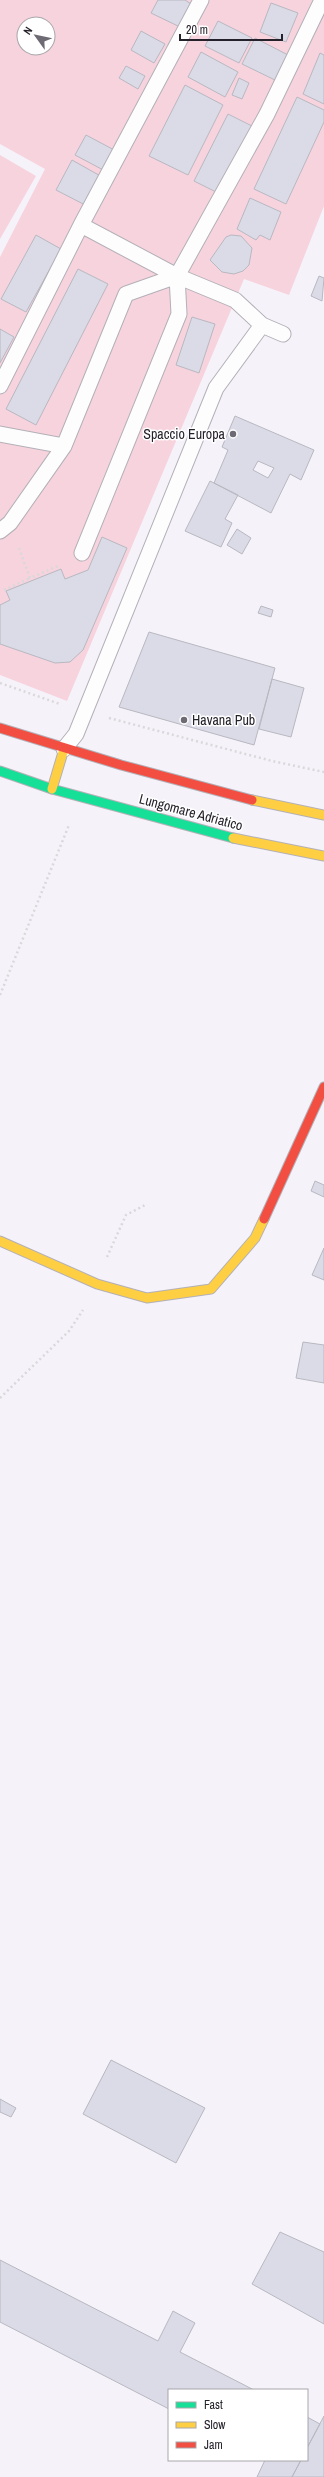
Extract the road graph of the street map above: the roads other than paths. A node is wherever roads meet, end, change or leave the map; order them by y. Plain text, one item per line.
1 (201, 0) edge
2 (322, 0) edge
3 (82, 225) junction
4 (177, 276) junction
5 (262, 325) junction
6 (284, 334) dead end
7 (0, 386) edge
8 (0, 434) edge
9 (64, 446) junction
10 (5, 527) edge
11 (82, 553) dead end
12 (0, 728) edge
13 (64, 749) junction
14 (0, 771) edge
15 (52, 789) junction
16 (324, 815) edge
17 (324, 856) edge
18 (324, 1087) edge
19 (0, 1241) edge

1 - 3 lane
2 - 4 lane
3 - 4 lane
3 - 7 lane
4 - 5 lane
4 - 9 lane
4 - 11 lane
5 - 6 lane
5 - 13 lane
8 - 9 lane
9 - 10 lane
12 - 13 street, Lungomare Adriatico
13 - 15 street
13 - 16 street, Lungomare Adriatico
14 - 15 street, Lungomare Adriatico
15 - 17 street, Lungomare Adriatico
18 - 19 street

